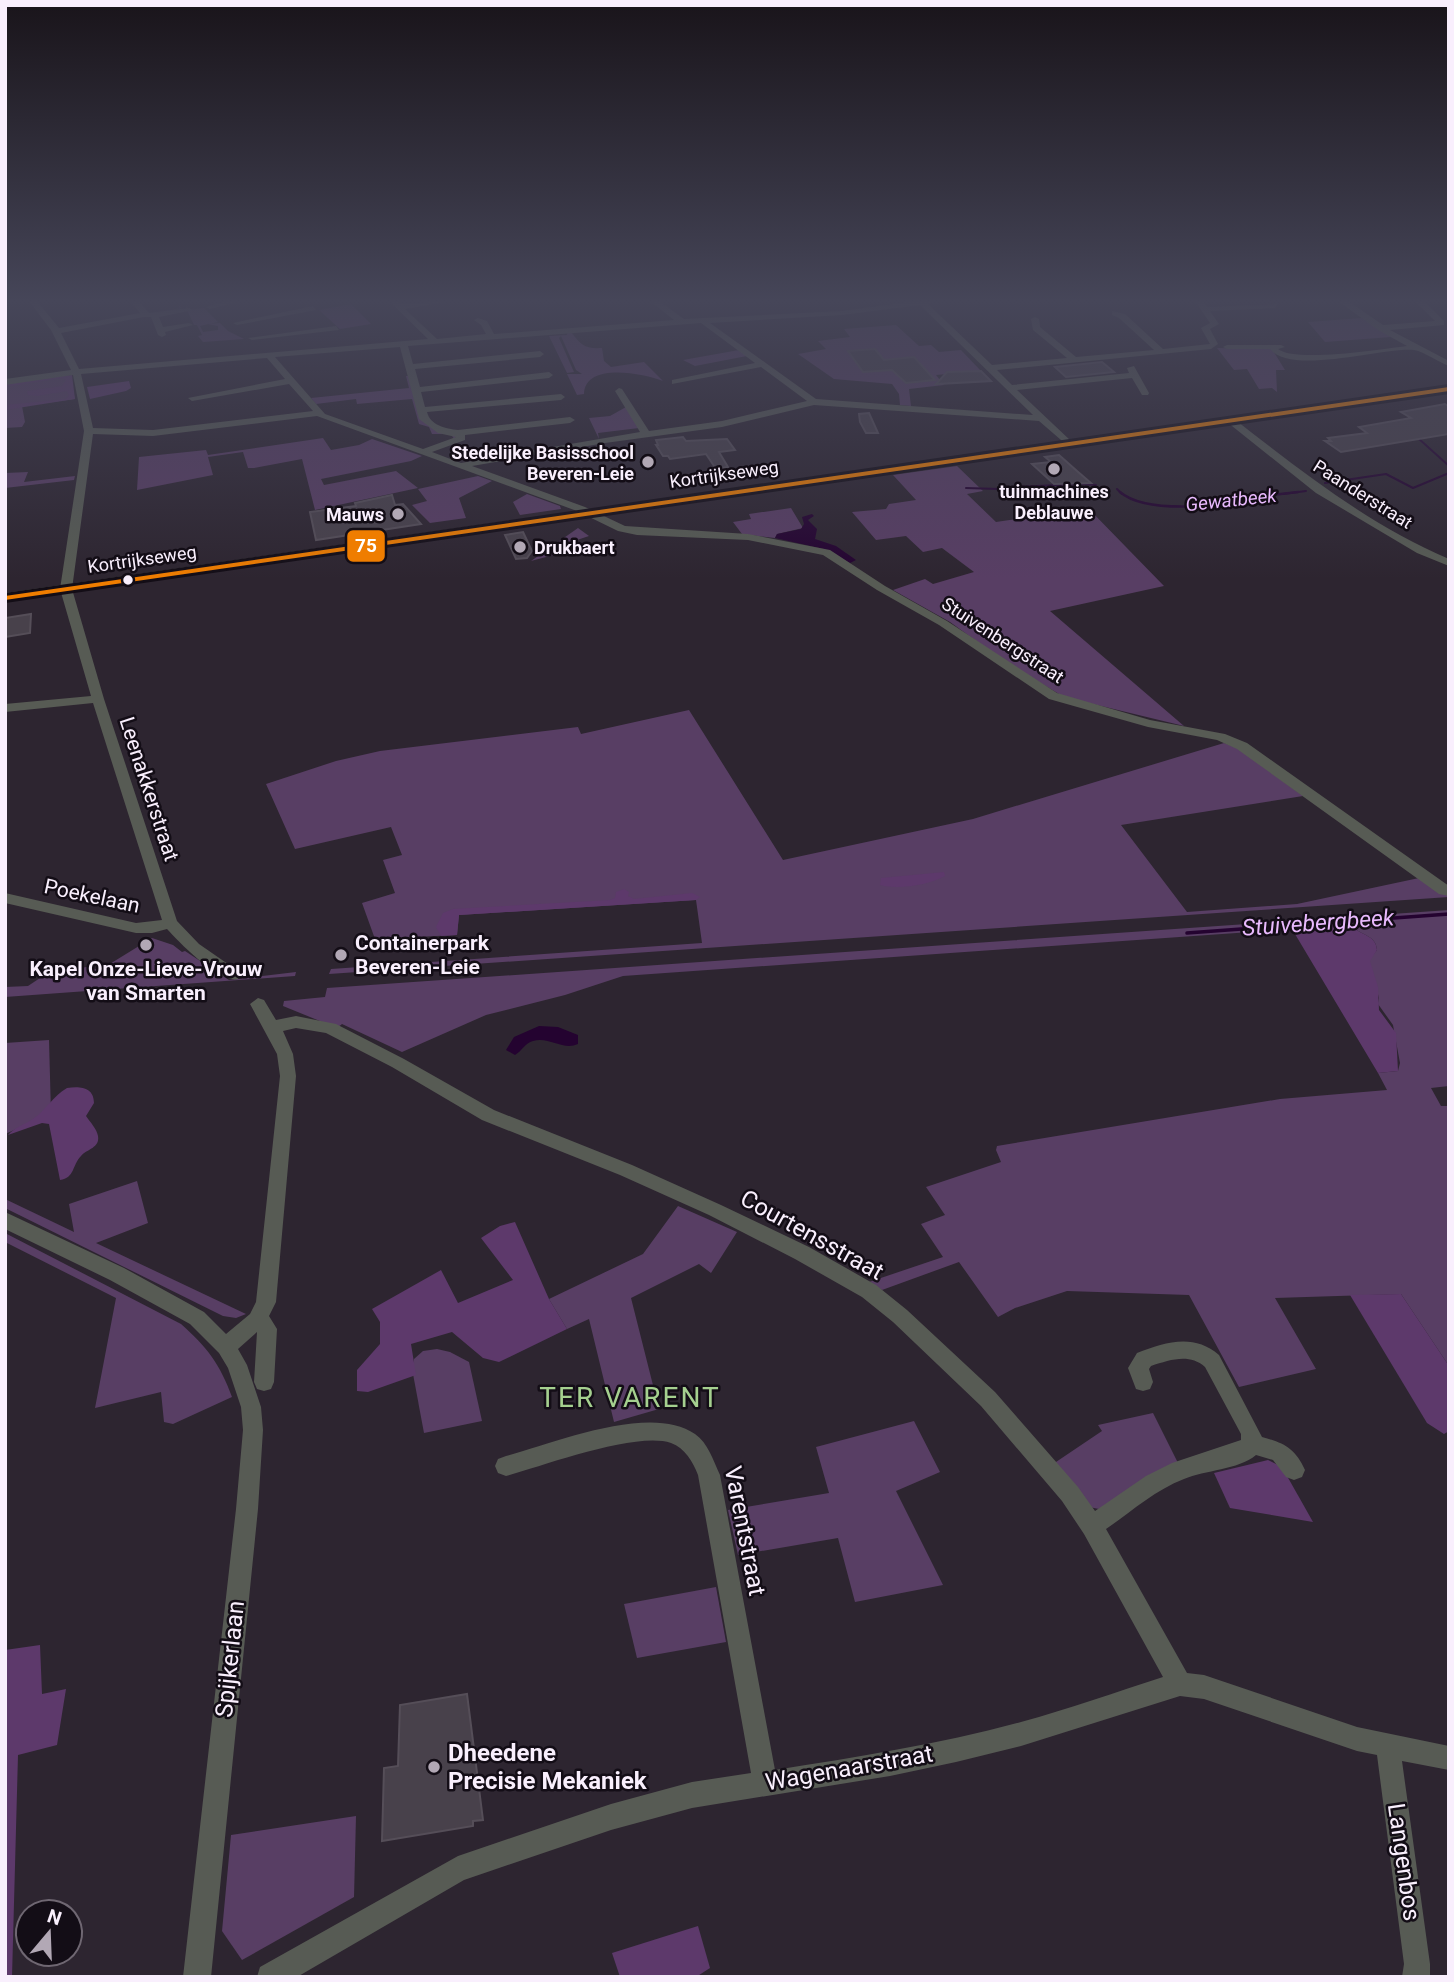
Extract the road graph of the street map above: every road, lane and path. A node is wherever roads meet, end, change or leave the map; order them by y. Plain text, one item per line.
1 (81, 393) edge
2 (218, 393) edge
3 (301, 393) edge
4 (416, 393) edge
5 (621, 393) edge
6 (803, 393) edge
7 (1014, 393) edge
8 (1417, 393) edge
9 (561, 397) dead end
10 (192, 398) dead end
11 (814, 402) junction
12 (421, 410) junction
13 (317, 413) junction
14 (1041, 418) junction
15 (570, 420) dead end
16 (1230, 420) junction
17 (89, 431) junction
18 (458, 433) junction
19 (646, 434) junction
20 (1068, 443) junction
21 (423, 452) junction
22 (461, 465) junction
23 (590, 512) junction
24 (1449, 563) edge
25 (66, 589) junction
26 (5, 598) edge
27 (98, 699) junction
28 (5, 708) edge
29 (1449, 891) edge
30 (5, 898) edge
31 (170, 923) junction
32 (232, 975) dead end
33 (258, 1004) dead end
34 (273, 1027) junction
35 (5, 1220) edge
36 (258, 1318) junction
37 (226, 1347) junction
38 (264, 1382) dead end
39 (1143, 1382) dead end
40 (1252, 1444) junction
41 (506, 1466) dead end
42 (1294, 1470) dead end
43 (1092, 1526) junction
44 (1180, 1684) junction
45 (1388, 1746) junction
46 (1449, 1758) edge
47 (765, 1782) junction
48 (197, 1977) edge
49 (270, 1977) edge
50 (1416, 1977) edge

1 - 17 street
2 - 10 street
3 - 13 street
4 - 12 street
5 - 19 street
6 - 11 street
7 - 14 street
8 - 16 main road, Kortrijkseweg
9 - 12 street
11 - 14 street
11 - 19 street
12 - 18 street
13 - 17 street
13 - 21 street, Stuivenbergstraat
14 - 20 street
15 - 18 street
16 - 20 main road, Kortrijkseweg
16 - 24 street, Paanderstraat
17 - 25 street
18 - 21 street
19 - 22 street
20 - 23 main road, Kortrijkseweg
21 - 22 street, Stuivenbergstraat
22 - 23 street, Stuivenbergstraat
23 - 25 main road, Kortrijkseweg
23 - 29 street, Stuivenbergstraat
25 - 26 main road, Kortrijkseweg
25 - 27 street, Leenakkerstraat
27 - 28 street
27 - 31 street, Leenakkerstraat
30 - 31 street, Poekelaan
31 - 32 street, Leenakkerstraat
33 - 34 street
34 - 36 street
34 - 43 street, Courtensstraat
35 - 37 street, Spijkerlaan
36 - 37 street
36 - 38 street
37 - 48 street, Spijkerlaan
39 - 40 street
40 - 42 street
40 - 43 street
41 - 47 street, Varentstraat
43 - 44 street, Courtensstraat
44 - 45 street, Wagenaarstraat
44 - 47 street, Wagenaarstraat
45 - 46 street, Wagenaarstraat
45 - 50 street, Langenbos
47 - 49 street, Wagenaarstraat

